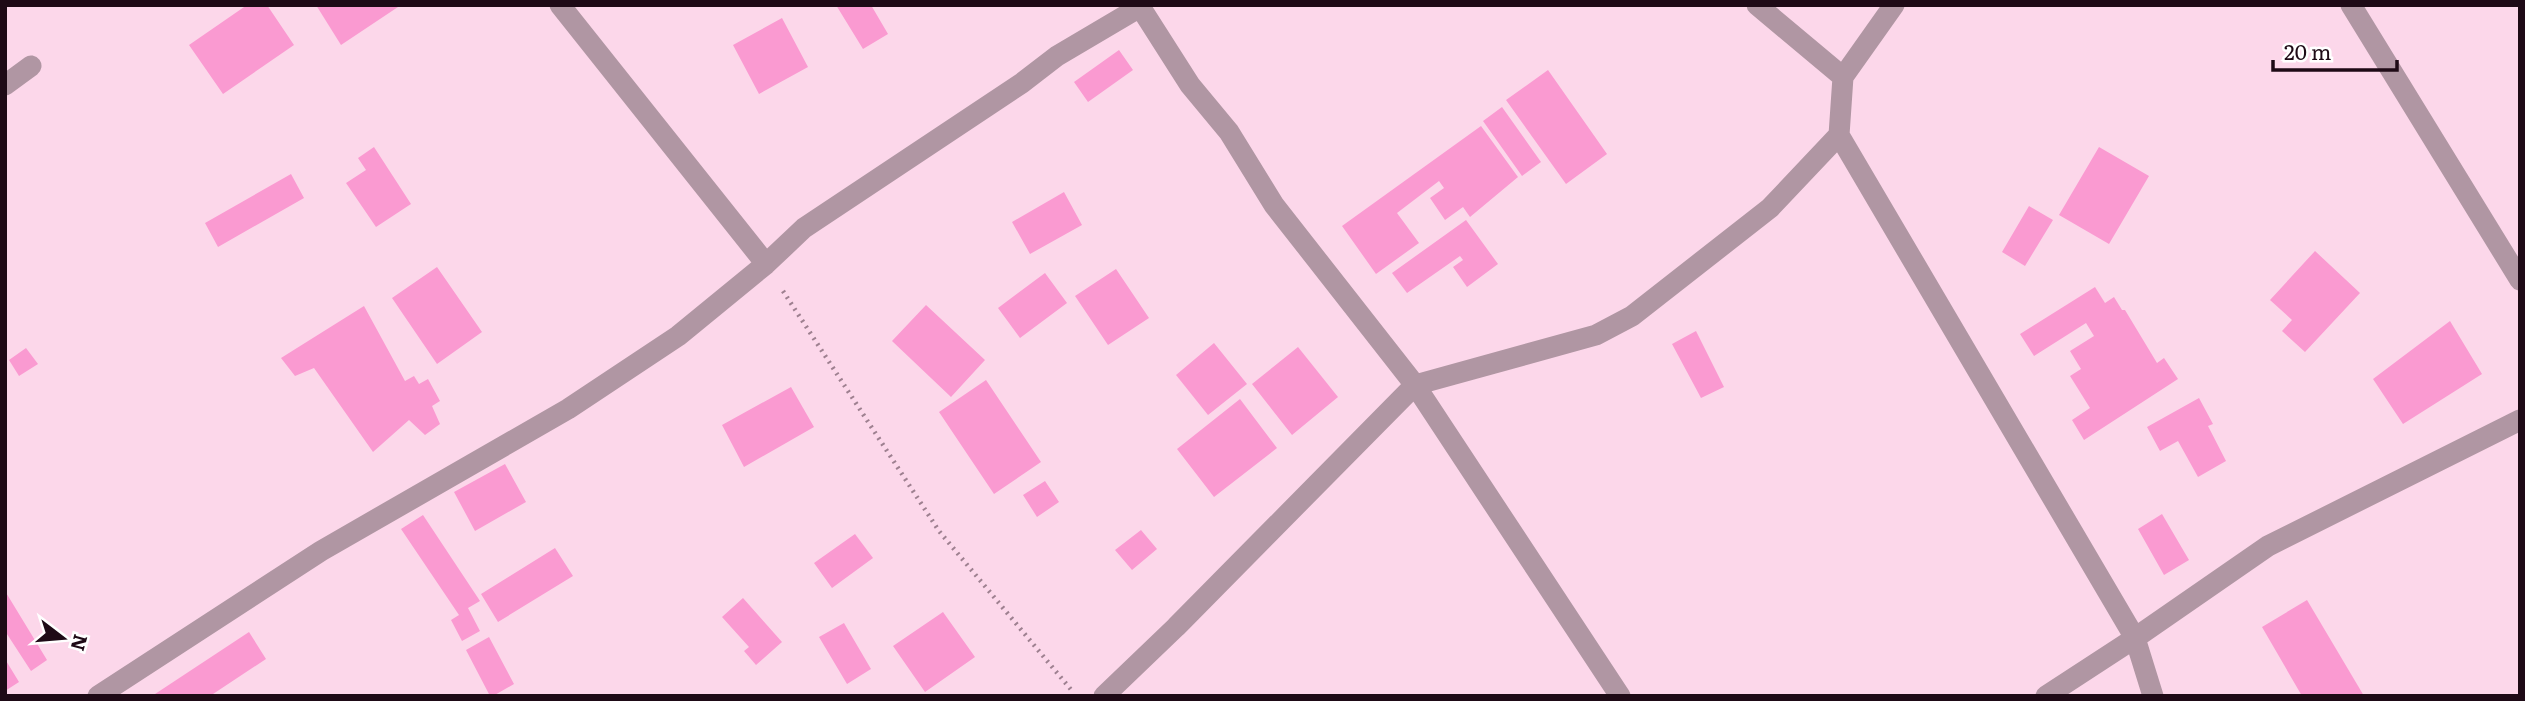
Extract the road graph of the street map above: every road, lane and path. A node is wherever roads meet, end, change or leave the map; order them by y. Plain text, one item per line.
1 (560, 5) edge
2 (1757, 5) edge
3 (1894, 5) edge
4 (2351, 5) edge
5 (1140, 6) edge
6 (31, 66) dead end
7 (1843, 77) junction
8 (5, 85) edge
9 (1839, 135) junction
10 (766, 264) junction
11 (2520, 281) edge
12 (1415, 385) junction
13 (2520, 420) edge
14 (2136, 638) junction
15 (98, 696) edge
16 (1076, 696) edge
17 (1104, 696) edge
18 (1620, 696) edge
19 (2046, 696) edge
20 (2153, 696) edge

1 - 10 street
2 - 7 street
3 - 7 street
4 - 11 street
5 - 10 street
5 - 12 street
6 - 8 street
7 - 9 street
9 - 12 street
9 - 14 street
10 - 15 street
10 - 16 path
12 - 17 street
12 - 18 street
13 - 14 street
14 - 19 street
14 - 20 street

